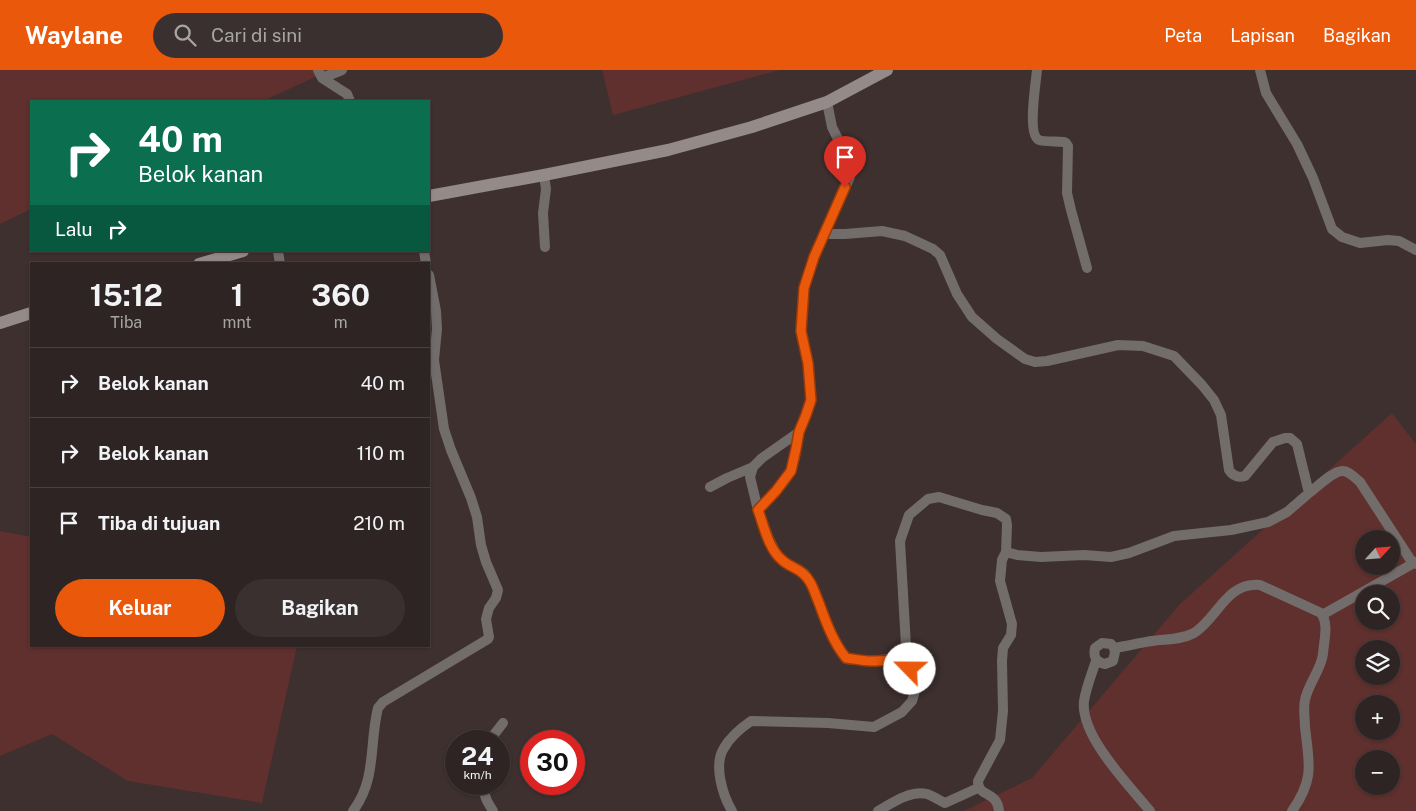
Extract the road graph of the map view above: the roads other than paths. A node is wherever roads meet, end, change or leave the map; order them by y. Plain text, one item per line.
1 (342, 70) edge
2 (886, 70) edge
3 (1037, 70) edge
4 (1260, 70) edge
5 (320, 74) edge
6 (350, 100) edge
7 (827, 102) junction
8 (544, 175) junction
9 (430, 196) edge
10 (825, 234) junction
11 (545, 247) dead end
12 (1416, 250) edge
13 (240, 252) edge
14 (217, 261) edge
15 (1087, 268) dead end
16 (430, 280) edge
17 (30, 313) edge
18 (0, 323) edge
19 (433, 387) edge
20 (799, 432) junction
21 (753, 467) junction
22 (710, 487) dead end
23 (1309, 493) junction
24 (758, 510) junction
25 (1006, 552) junction
26 (1415, 563) edge
27 (1322, 615) junction
28 (1114, 648) junction
29 (1096, 661) junction
30 (904, 664) junction
31 (503, 723) dead end
32 (498, 730) edge
33 (978, 788) junction
34 (485, 795) edge
35 (352, 811) edge
36 (493, 811) edge
37 (732, 811) edge
38 (878, 811) edge
39 (999, 811) edge
40 (1150, 811) edge
41 (1292, 811) edge

1 - 5 street
2 - 7 street
3 - 15 street
4 - 12 street
5 - 6 street
7 - 8 street
7 - 10 street
8 - 9 street
8 - 11 street
10 - 20 street
10 - 23 street
13 - 14 street
16 - 19 street
17 - 18 street
19 - 35 street
20 - 21 street
20 - 24 street
21 - 22 street
21 - 24 street
23 - 25 street
23 - 26 street
24 - 30 street
25 - 30 street
25 - 33 street
26 - 27 street
27 - 28 street
27 - 41 street
28 - 29 street
28 - 29 street
29 - 40 street
30 - 37 street
31 - 32 street
33 - 38 street
33 - 39 street
34 - 36 street

